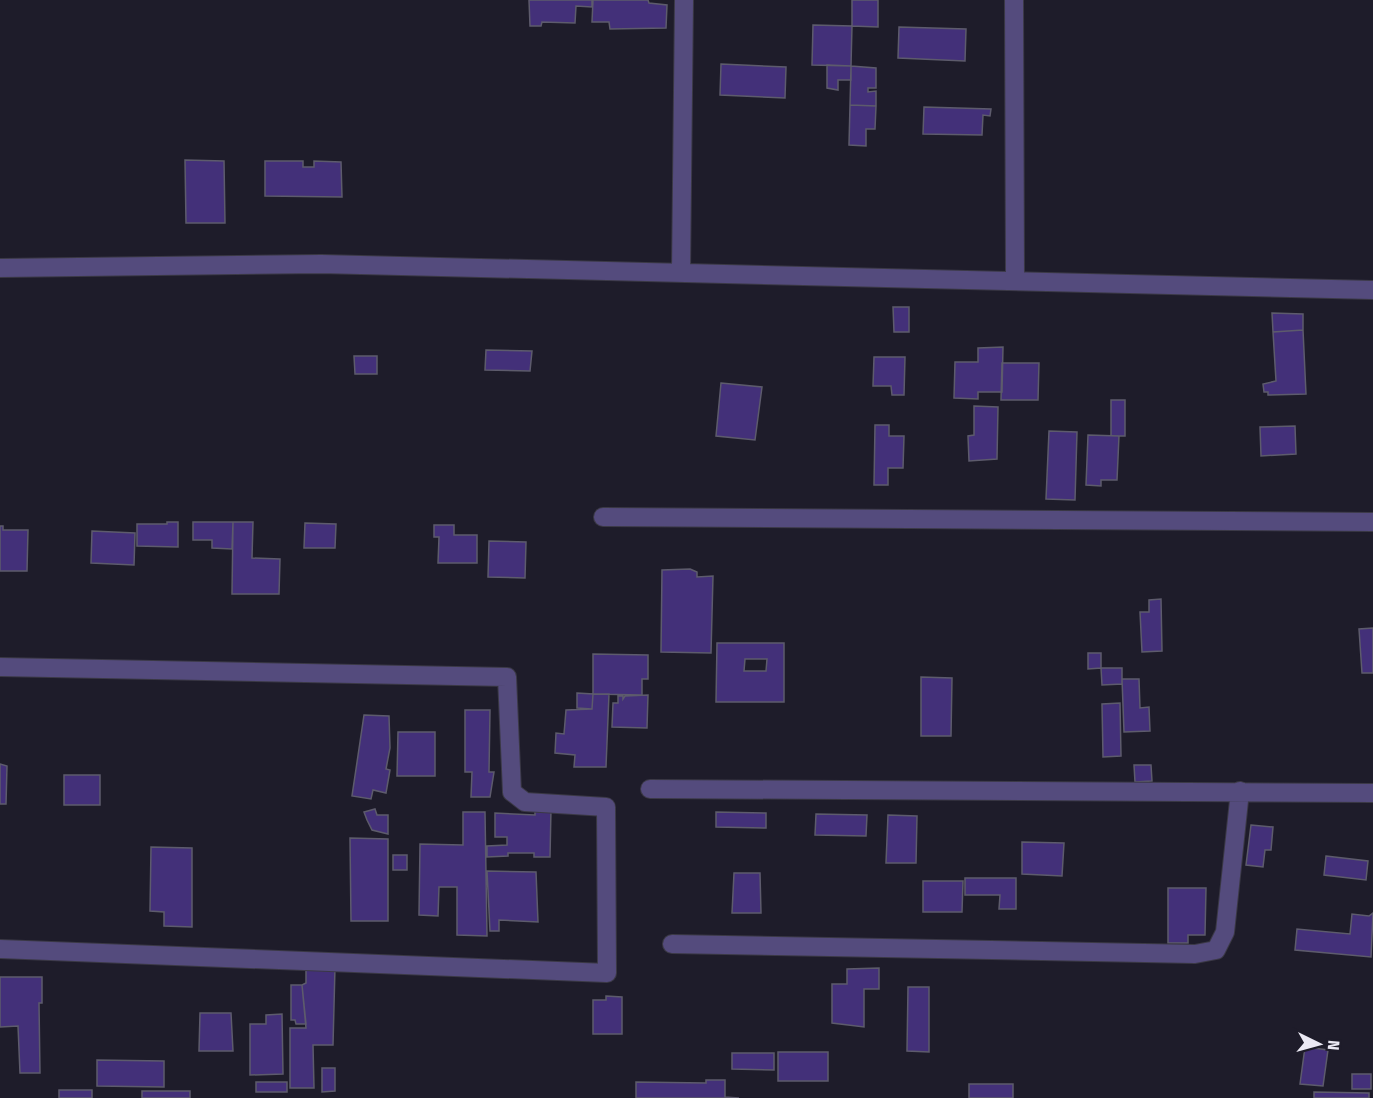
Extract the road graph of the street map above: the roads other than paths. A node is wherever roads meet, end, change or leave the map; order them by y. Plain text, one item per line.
1 (684, 0) edge
2 (1014, 0) edge
3 (0, 268) edge
4 (681, 273) junction
5 (1015, 281) junction
6 (1373, 290) edge
7 (603, 517) dead end
8 (1373, 522) edge
9 (0, 667) edge
10 (650, 789) dead end
11 (1240, 791) junction
12 (1373, 793) edge
13 (672, 944) dead end
14 (0, 949) edge

1 - 4 street
2 - 5 street
3 - 4 street
4 - 5 street
5 - 6 street
7 - 8 street
9 - 14 street
10 - 11 street
11 - 12 street
11 - 13 street

